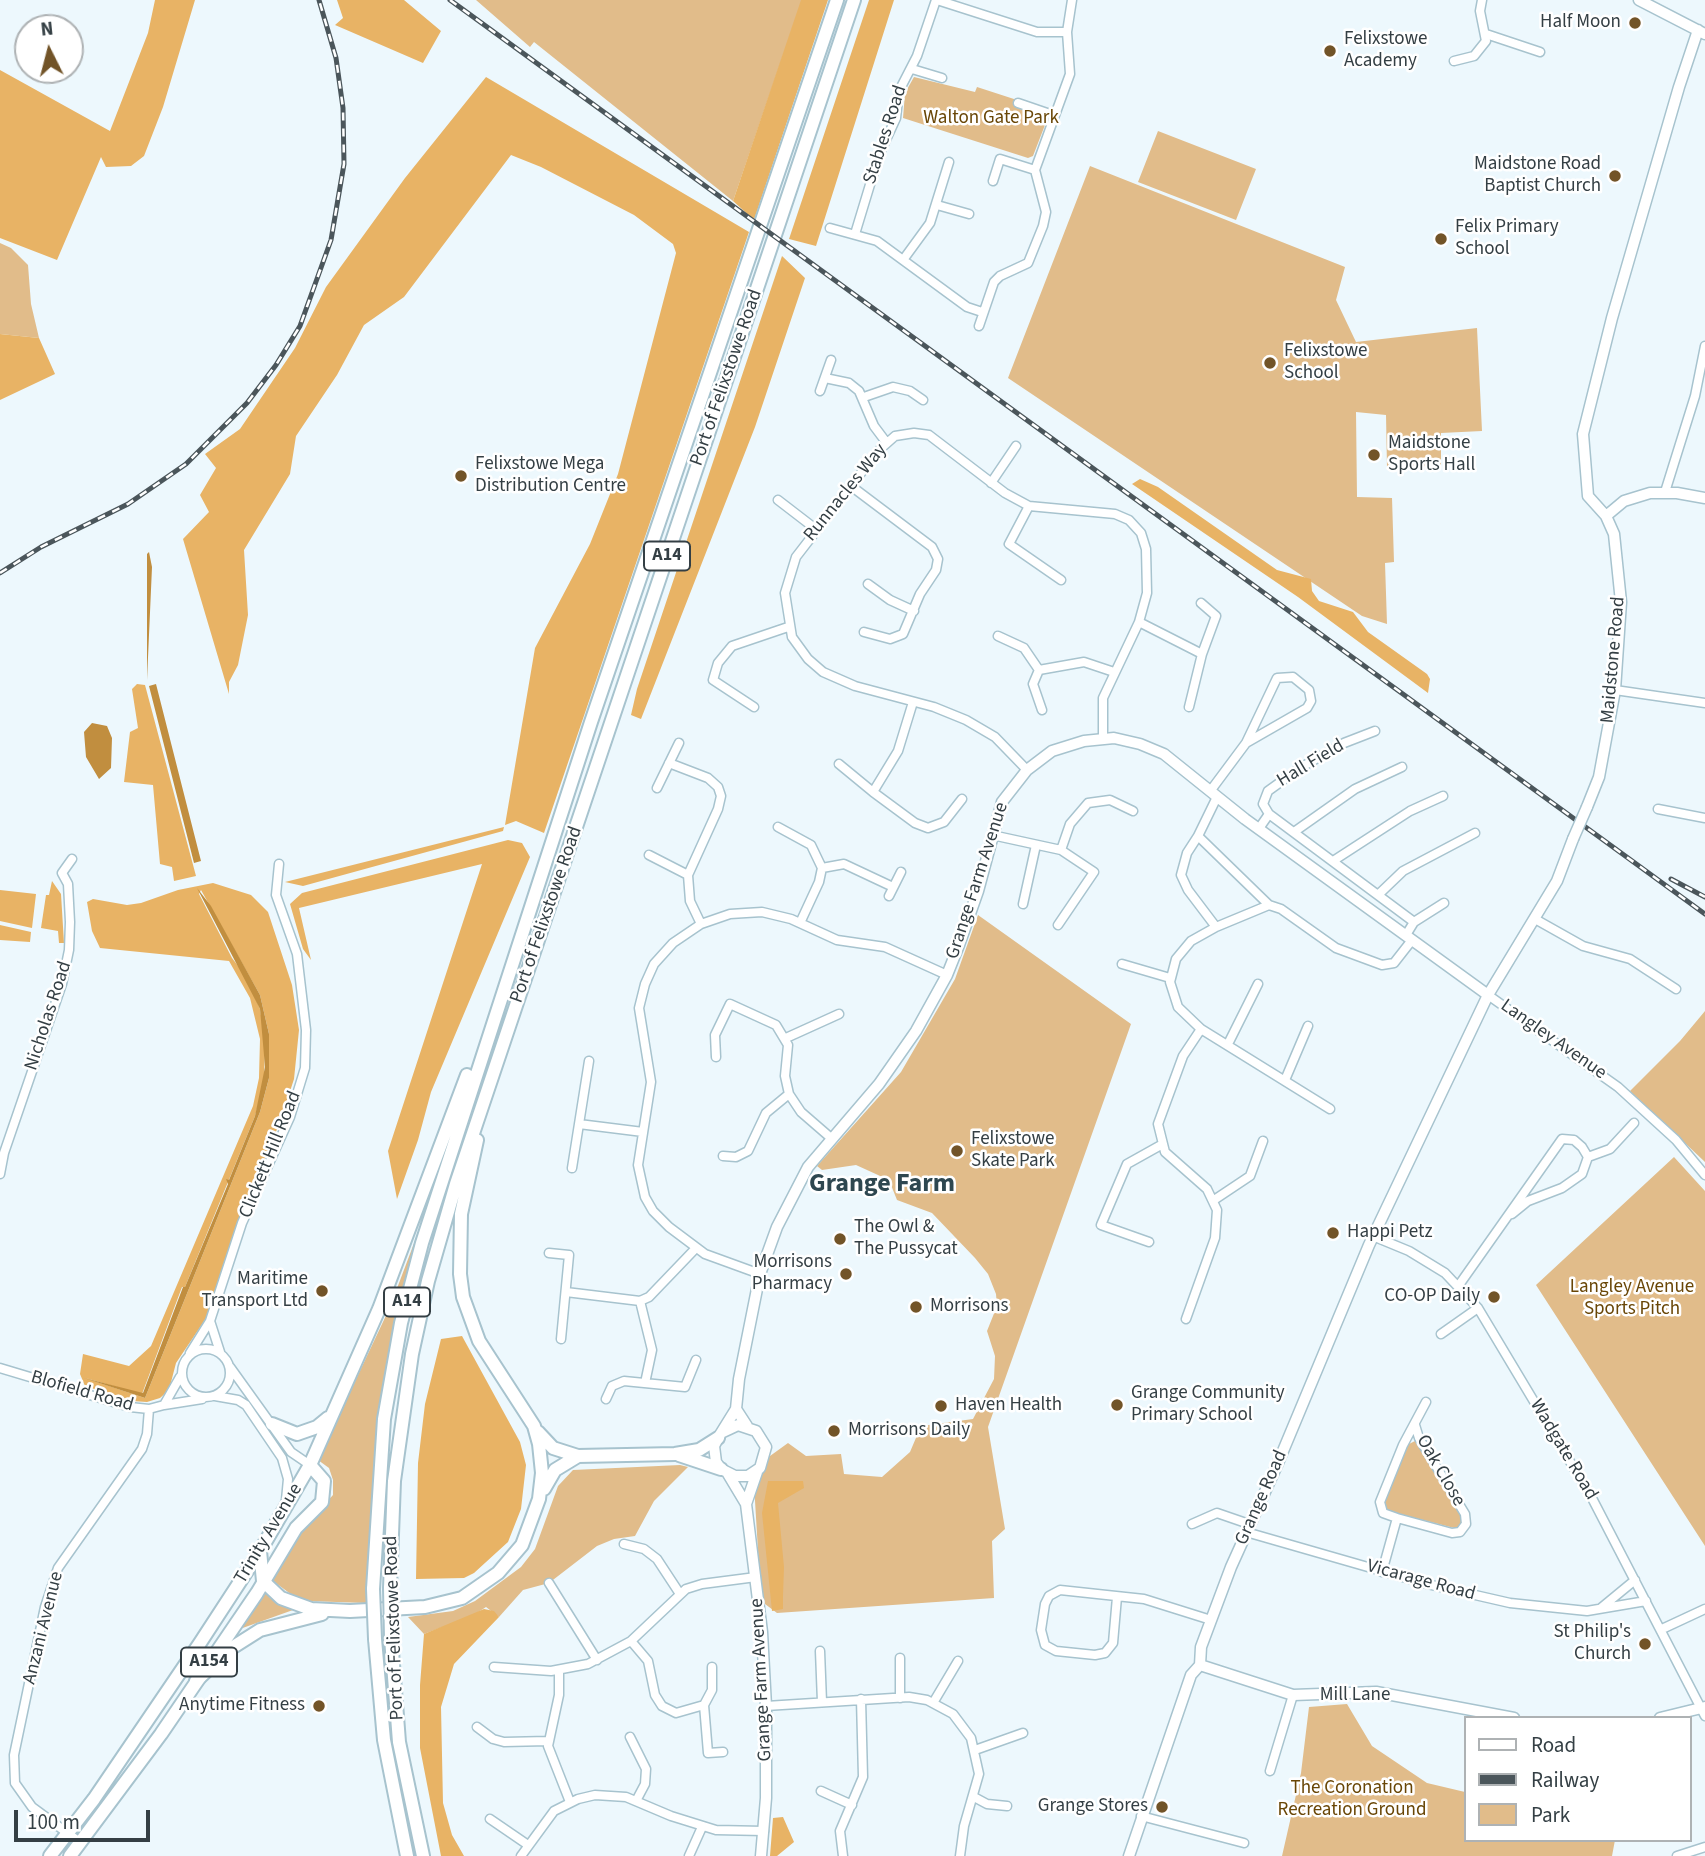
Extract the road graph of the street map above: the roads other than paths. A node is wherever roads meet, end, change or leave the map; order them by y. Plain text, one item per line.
1 (837, 0) edge
2 (854, 0) edge
3 (937, 0) edge
4 (1072, 0) edge
5 (1482, 0) edge
6 (1639, 0) edge
7 (1067, 32) junction
8 (1702, 32) edge
9 (1486, 34) junction
10 (1540, 52) dead end
11 (1454, 61) dead end
12 (912, 69) junction
13 (942, 78) dead end
14 (1018, 103) dead end
15 (1053, 115) junction
16 (949, 162) dead end
17 (1035, 170) junction
18 (993, 181) dead end
19 (937, 205) junction
20 (970, 214) dead end
21 (830, 228) dead end
22 (855, 234) junction
23 (903, 260) junction
24 (982, 312) junction
25 (979, 326) dead end
26 (1705, 346) edge
27 (831, 360) dead end
28 (825, 378) junction
29 (820, 391) dead end
30 (864, 397) junction
31 (923, 400) dead end
32 (886, 442) junction
33 (1016, 446) dead end
34 (991, 483) junction
35 (851, 485) junction
36 (1665, 492) junction
37 (1705, 498) edge
38 (778, 500) dead end
39 (1029, 506) junction
40 (1606, 516) junction
41 (817, 530) junction
42 (1061, 580) dead end
43 (868, 584) dead end
44 (1201, 603) dead end
45 (914, 611) junction
46 (1139, 622) junction
47 (788, 627) junction
48 (864, 632) dead end
49 (998, 636) dead end
50 (1202, 654) junction
51 (1039, 670) junction
52 (1114, 672) junction
53 (1615, 690) junction
54 (913, 702) junction
55 (1705, 703) edge
56 (754, 707) dead end
57 (1189, 707) dead end
58 (1042, 710) dead end
59 (1375, 731) dead end
60 (1103, 738) junction
61 (679, 743) dead end
62 (1246, 743) junction
63 (669, 763) junction
64 (839, 764) dead end
65 (1402, 767) dead end
66 (1027, 769) junction
67 (657, 788) dead end
68 (873, 792) junction
69 (1214, 794) junction
70 (1443, 796) dead end
71 (962, 799) dead end
72 (1658, 809) dead end
73 (1133, 811) dead end
74 (1268, 812) junction
75 (1705, 818) edge
76 (778, 827) dead end
77 (1259, 827) junction
78 (1294, 832) junction
79 (1475, 833) dead end
80 (992, 835) junction
81 (1198, 836) junction
82 (1036, 845) junction
83 (1061, 850) junction
84 (649, 855) dead end
85 (72, 859) dead end
86 (1333, 861) junction
87 (279, 864) dead end
88 (822, 868) junction
89 (901, 872) dead end
90 (688, 875) junction
91 (893, 887) junction
92 (1378, 894) junction
93 (888, 896) dead end
94 (1444, 903) dead end
95 (1023, 904) dead end
96 (1269, 905) junction
97 (1535, 919) junction
98 (1414, 922) junction
99 (800, 923) junction
100 (701, 924) junction
101 (1059, 925) dead end
102 (1216, 927) junction
103 (1409, 937) junction
104 (1122, 964) dead end
105 (947, 975) junction
106 (1170, 978) junction
107 (1258, 984) dead end
108 (1676, 989) dead end
109 (1488, 995) junction
110 (839, 1014) dead end
111 (492, 1024) junction
112 (1308, 1026) dead end
113 (1201, 1029) junction
114 (786, 1038) junction
115 (1228, 1044) junction
116 (716, 1057) dead end
117 (589, 1061) dead end
118 (1285, 1080) junction
119 (789, 1094) junction
120 (1330, 1109) dead end
121 (481, 1112) junction
122 (1634, 1123) dead end
123 (579, 1124) junction
124 (643, 1132) junction
125 (831, 1138) junction
126 (1263, 1141) dead end
127 (1161, 1145) junction
128 (723, 1156) dead end
129 (1588, 1157) junction
130 (572, 1168) dead end
131 (0, 1174) edge
132 (1705, 1175) edge
133 (1214, 1200) junction
134 (1512, 1214) junction
135 (1374, 1237) junction
136 (1149, 1242) dead end
137 (696, 1248) junction
138 (550, 1253) dead end
139 (760, 1274) junction
140 (1460, 1285) junction
141 (566, 1292) junction
142 (640, 1301) junction
143 (1478, 1308) junction
144 (1186, 1319) dead end
145 (210, 1321) junction
146 (1441, 1334) dead end
147 (561, 1339) dead end
148 (189, 1355) junction
149 (225, 1358) junction
150 (696, 1360) dead end
151 (230, 1367) junction
152 (0, 1368) edge
153 (181, 1374) junction
154 (645, 1383) junction
155 (211, 1397) junction
156 (606, 1399) dead end
157 (1426, 1402) dead end
158 (164, 1405) junction
159 (149, 1409) junction
160 (736, 1409) junction
161 (333, 1411) junction
162 (272, 1424) junction
163 (1415, 1425) junction
164 (534, 1426) junction
165 (747, 1426) junction
166 (720, 1435) junction
167 (675, 1454) junction
168 (578, 1456) junction
169 (310, 1465) junction
170 (760, 1468) junction
171 (725, 1472) junction
172 (540, 1499) junction
173 (746, 1504) junction
174 (285, 1506) junction
175 (1396, 1518) junction
176 (1192, 1524) dead end
177 (1248, 1528) junction
178 (624, 1544) dead end
179 (260, 1551) junction
180 (1382, 1572) junction
181 (756, 1577) junction
182 (1635, 1580) junction
183 (263, 1581) junction
184 (549, 1583) dead end
185 (680, 1594) junction
186 (1118, 1597) junction
187 (1646, 1601) junction
188 (1705, 1609) edge
189 (1599, 1610) junction
190 (350, 1611) junction
191 (1211, 1620) junction
192 (1662, 1629) junction
193 (631, 1641) junction
194 (820, 1651) dead end
195 (900, 1658) dead end
196 (597, 1660) junction
197 (958, 1661) dead end
198 (1199, 1665) junction
199 (495, 1667) dead end
200 (712, 1667) dead end
201 (559, 1671) junction
202 (197, 1681) junction
203 (1293, 1695) junction
204 (900, 1698) junction
205 (861, 1699) junction
206 (822, 1702) junction
207 (933, 1703) junction
208 (704, 1705) junction
209 (766, 1706) junction
210 (1704, 1710) edge
211 (1503, 1716) edge
212 (1671, 1716) edge
213 (477, 1727) dead end
214 (1023, 1733) dead end
215 (630, 1737) dead end
216 (548, 1741) junction
217 (975, 1749) junction
218 (723, 1752) dead end
219 (1269, 1771) dead end
220 (821, 1791) dead end
221 (974, 1797) junction
222 (636, 1801) junction
223 (570, 1802) junction
224 (852, 1805) junction
225 (1007, 1806) dead end
226 (1141, 1816) junction
227 (489, 1819) dead end
228 (702, 1827) junction
229 (764, 1831) junction
230 (68, 1833) junction
231 (80, 1843) junction
232 (1244, 1843) dead end
233 (528, 1844) junction
234 (1705, 1847) edge
235 (50, 1856) edge
236 (70, 1856) edge
237 (407, 1856) edge
238 (423, 1856) edge
239 (521, 1856) edge
240 (689, 1856) edge
241 (761, 1856) edge
242 (843, 1856) edge
243 (960, 1856) edge
244 (1129, 1856) edge
245 (1677, 1856) edge

1 - 111 main road, Port of Felixstowe Road / A14
2 - 121 main road, Port of Felixstowe Road / A14
3 - 7 street
3 - 12 street, Stables Road
4 - 7 street
5 - 9 street
6 - 8 street
7 - 15 street
8 - 40 street, Maidstone Road
9 - 10 street
9 - 11 street
12 - 13 street
12 - 22 street, Stables Road
14 - 15 street
15 - 17 street
16 - 19 street
17 - 18 street
17 - 24 street
19 - 20 street
19 - 23 street
21 - 22 street
22 - 23 street
23 - 24 street
24 - 25 street
26 - 36 street
27 - 28 street
28 - 29 street
28 - 30 street
30 - 31 street
30 - 32 street
32 - 34 street, Runnacles Way
32 - 35 street, Runnacles Way
33 - 34 street
34 - 39 street, Runnacles Way
35 - 41 street, Runnacles Way
35 - 45 street
36 - 37 street
36 - 40 street
38 - 41 street
39 - 42 street
39 - 46 street, Runnacles Way
40 - 53 street, Maidstone Road
41 - 47 street, Runnacles Way
43 - 45 street
44 - 50 street
45 - 48 street
46 - 50 street
46 - 52 street, Runnacles Way
47 - 54 street, Runnacles Way
47 - 56 street
49 - 51 street
50 - 57 street
51 - 52 street
51 - 58 street
52 - 60 street, Runnacles Way
53 - 55 street
53 - 97 street, Maidstone Road, bridge
54 - 66 street, Runnacles Way
54 - 68 street
59 - 74 street, Hall Field
60 - 66 street, Grange Farm Avenue
60 - 69 street, Grange Farm Avenue
61 - 63 street
62 - 62 street
62 - 69 street
63 - 67 street
63 - 90 street
64 - 68 street
65 - 78 street
66 - 80 street, Grange Farm Avenue
68 - 71 street
69 - 77 street, Grange Farm Avenue
69 - 81 street
70 - 86 street
72 - 75 street
73 - 83 street
74 - 77 street, Hall Field
74 - 78 street
76 - 88 street
77 - 103 street, Grange Farm Avenue
78 - 86 street
79 - 92 street
80 - 82 street
80 - 105 street, Grange Farm Avenue
81 - 96 street
81 - 102 street
82 - 83 street
82 - 95 street
83 - 101 street
84 - 90 street
85 - 131 street, Nicholas Road
86 - 92 street
87 - 145 street, Clickett Hill Road
88 - 91 street
88 - 99 street
89 - 91 street
90 - 100 street
91 - 93 street
92 - 98 street
94 - 98 street
96 - 102 street
96 - 103 street
97 - 108 street
97 - 109 street, Maidstone Road
98 - 103 street
99 - 100 street
99 - 105 street
100 - 124 street
102 - 106 street
103 - 109 street, Grange Farm Avenue
104 - 106 street
105 - 125 street, Grange Farm Avenue
106 - 113 street
107 - 115 street
109 - 132 street, Langley Avenue
109 - 135 street, Grange Road
110 - 114 street
111 - 161 main road
111 - 237 main road, Port of Felixstowe Road / A14, bridge
112 - 118 street
113 - 115 street
113 - 127 street
114 - 116 street
114 - 119 street
115 - 118 street
117 - 123 street
118 - 120 street
119 - 125 street
119 - 128 street
121 - 164 main road
121 - 238 main road, Port of Felixstowe Road / A14, bridge
122 - 129 street
123 - 124 street
123 - 130 street
124 - 137 street
125 - 139 street, Grange Farm Avenue
126 - 133 street
127 - 133 street
127 - 136 street
129 - 134 street
129 - 134 street
133 - 144 street
134 - 140 street
135 - 140 street, Wadgate Road
135 - 177 street, Grange Road
137 - 139 street
137 - 142 street
138 - 141 street
139 - 160 street, Grange Farm Avenue
140 - 143 street, Wadgate Road
141 - 142 street
141 - 147 street
142 - 154 street
143 - 146 street
143 - 182 street, Wadgate Road
145 - 148 street, Clickett Hill Road
145 - 149 street
148 - 149 street
148 - 153 street
149 - 151 street
150 - 154 street
151 - 155 street
151 - 162 street
152 - 159 street, Blofield Road
153 - 155 street
153 - 158 street
154 - 156 street
155 - 158 street, Blofield Road
155 - 174 street
157 - 163 street, Oak Close
158 - 159 street, Blofield Road
159 - 230 street, Anzani Avenue
160 - 165 street
160 - 166 street, Grange Farm Avenue
161 - 162 main road
161 - 169 main road
162 - 169 street
163 - 175 street, Oak Close
163 - 175 street, Oak Close
164 - 168 main road
164 - 172 main road
165 - 166 street
165 - 170 street
166 - 167 main road
166 - 171 street
167 - 168 main road
167 - 171 main road
168 - 172 main road
169 - 174 main road, Trinity Avenue / A154
169 - 183 main road, Trinity Avenue / A154
170 - 171 street
170 - 173 street, Grange Farm Avenue
171 - 173 street, Grange Farm Avenue
172 - 190 main road
173 - 181 street, Grange Farm Avenue
174 - 179 main road, Trinity Avenue / A154
175 - 180 street
176 - 177 street, Vicarage Road
177 - 180 street, Vicarage Road
177 - 191 street, Grange Road
178 - 185 street
179 - 183 main road
179 - 230 main road, Trinity Avenue / A154
180 - 189 street, Vicarage Road
181 - 185 street
181 - 209 street, Grange Farm Avenue
182 - 187 street, Wadgate Road
182 - 189 street
183 - 190 main road
183 - 202 main road, Trinity Avenue / A154
184 - 196 street
185 - 193 street
186 - 186 street
186 - 191 street
187 - 189 street, Vicarage Road
187 - 192 street, Wadgate Road
188 - 192 street
190 - 202 main road
191 - 198 street, Grange Road
192 - 210 street, Wadgate Road
193 - 196 street
193 - 208 street
194 - 206 street
195 - 204 street
196 - 201 street
197 - 207 street
198 - 203 street, Mill Lane
198 - 226 street, Grange Road
199 - 201 street
200 - 208 street
201 - 216 street
202 - 231 main road, Trinity Avenue / A154
203 - 211 street, Mill Lane
203 - 219 street
204 - 205 street
204 - 207 street
205 - 206 street
205 - 224 street
206 - 209 street
207 - 217 street
208 - 218 street
209 - 229 street, Grange Farm Avenue
210 - 212 street
213 - 216 street
214 - 217 street
215 - 222 street
216 - 223 street
217 - 221 street
220 - 224 street
221 - 225 street
221 - 243 street
222 - 223 street
222 - 228 street
223 - 233 street
224 - 242 street
226 - 232 street
226 - 244 street, Grange Road
227 - 233 street
228 - 229 street
228 - 240 street
229 - 241 street, Grange Farm Avenue
230 - 231 street, Anzani Avenue
230 - 235 main road, Trinity Avenue / A154
231 - 236 main road, Trinity Avenue / A154
233 - 239 street
234 - 245 street

